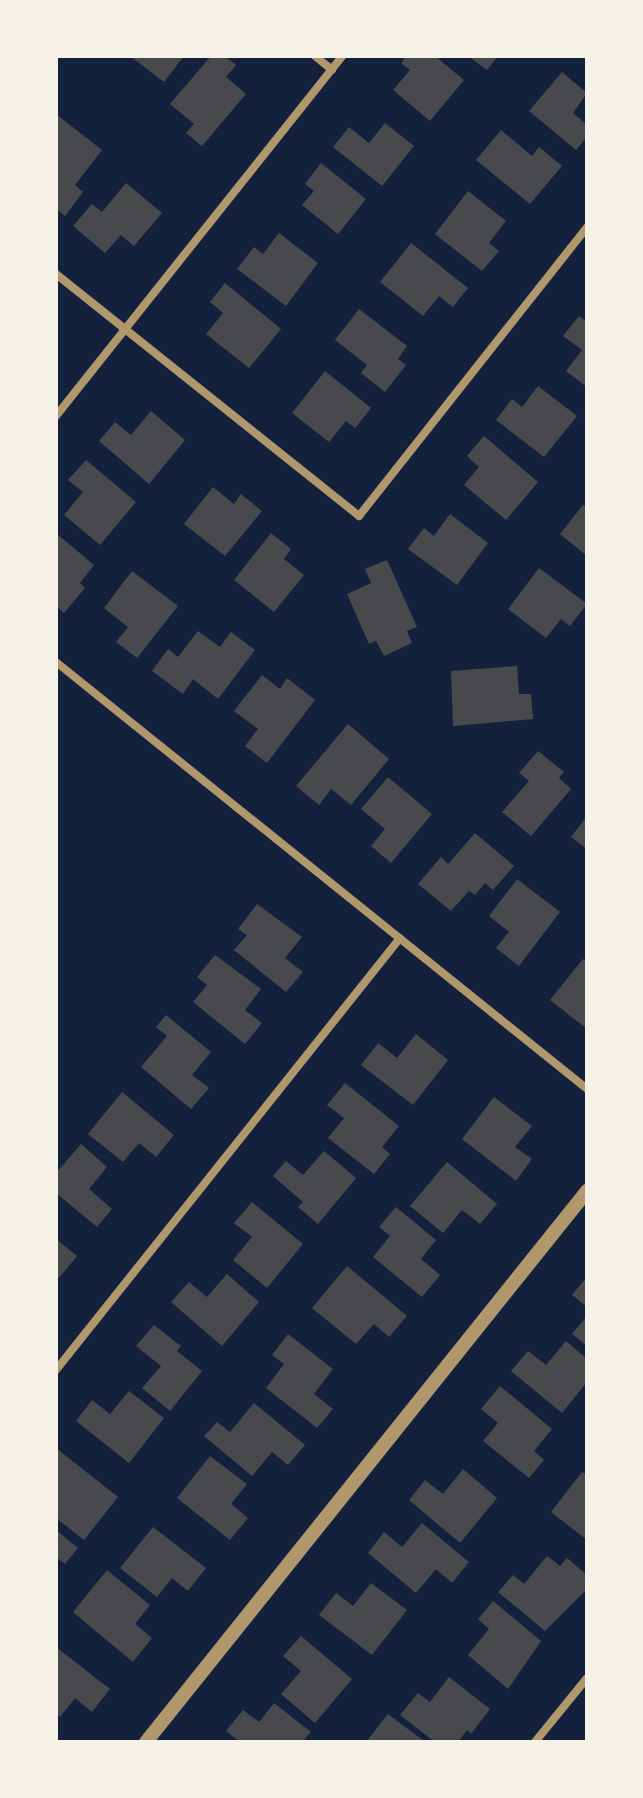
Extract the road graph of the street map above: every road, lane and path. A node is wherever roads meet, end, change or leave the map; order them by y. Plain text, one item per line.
1 (315, 56) edge
2 (342, 56) edge
3 (332, 70) junction
4 (587, 227) edge
5 (56, 274) edge
6 (125, 328) junction
7 (56, 416) edge
8 (56, 662) edge
9 (400, 938) junction
10 (587, 1089) edge
11 (587, 1191) edge
12 (56, 1370) edge
13 (587, 1678) edge
14 (146, 1742) edge
15 (535, 1742) edge

1 - 3 street
2 - 3 street
3 - 6 street
4 - 6 street
5 - 6 street
6 - 7 street
8 - 9 street
9 - 10 street
9 - 12 street
11 - 14 street
13 - 15 street

